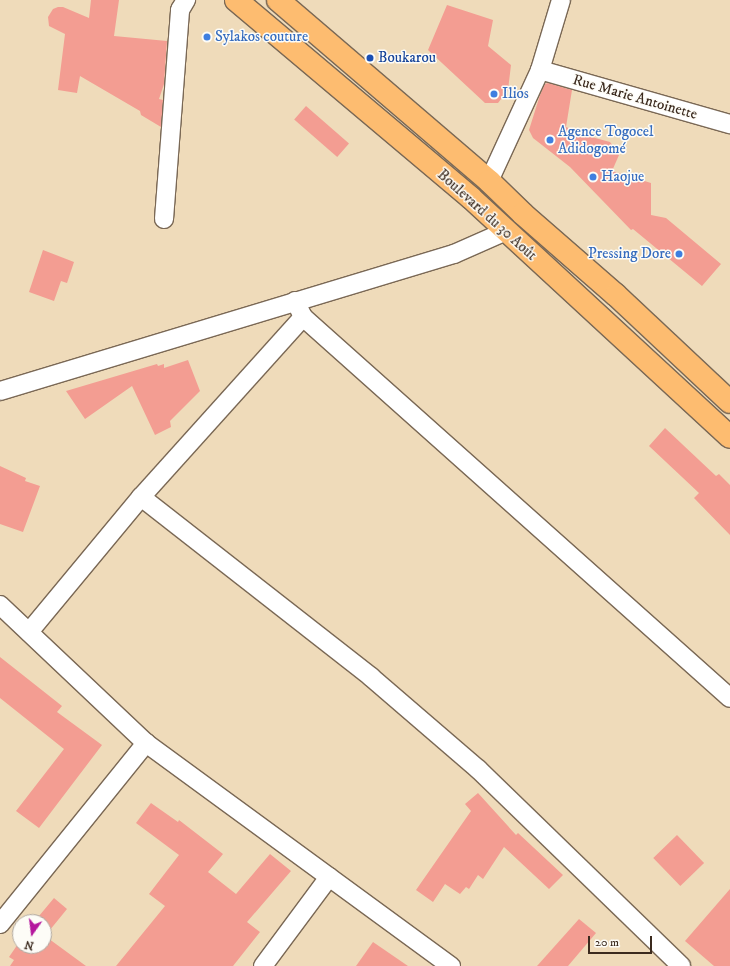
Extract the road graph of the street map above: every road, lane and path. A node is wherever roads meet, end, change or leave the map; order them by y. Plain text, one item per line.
1 (186, 0) edge
2 (236, 0) edge
3 (278, 0) edge
4 (561, 0) edge
5 (540, 70) junction
6 (730, 124) edge
7 (489, 181) junction
8 (471, 198) junction
9 (523, 214) junction
10 (164, 219) dead end
11 (506, 231) junction
12 (295, 301) junction
13 (303, 317) junction
14 (0, 391) edge
15 (730, 402) edge
16 (730, 437) edge
17 (141, 497) junction
18 (0, 605) edge
19 (29, 632) junction
20 (730, 698) edge
21 (146, 743) junction
22 (329, 877) junction
23 (0, 924) edge
24 (263, 966) edge
25 (451, 966) edge
26 (681, 966) edge

1 - 10 street
2 - 8 highway, Boulevard du 30 Août
3 - 7 highway, Boulevard du 30 Août
4 - 5 street
5 - 6 street, Rue Marie Antoinette
5 - 7 street
7 - 8 highway
7 - 9 highway, Boulevard du 30 Août
8 - 11 highway, Boulevard du 30 Août
9 - 11 highway
9 - 15 highway, Boulevard du 30 Août
11 - 12 street
11 - 16 highway, Boulevard du 30 Août
12 - 13 street
12 - 14 street
13 - 17 street
13 - 20 street
17 - 19 street
17 - 26 street
18 - 19 street
19 - 21 street
21 - 22 street
21 - 23 street
22 - 24 street
22 - 25 street

